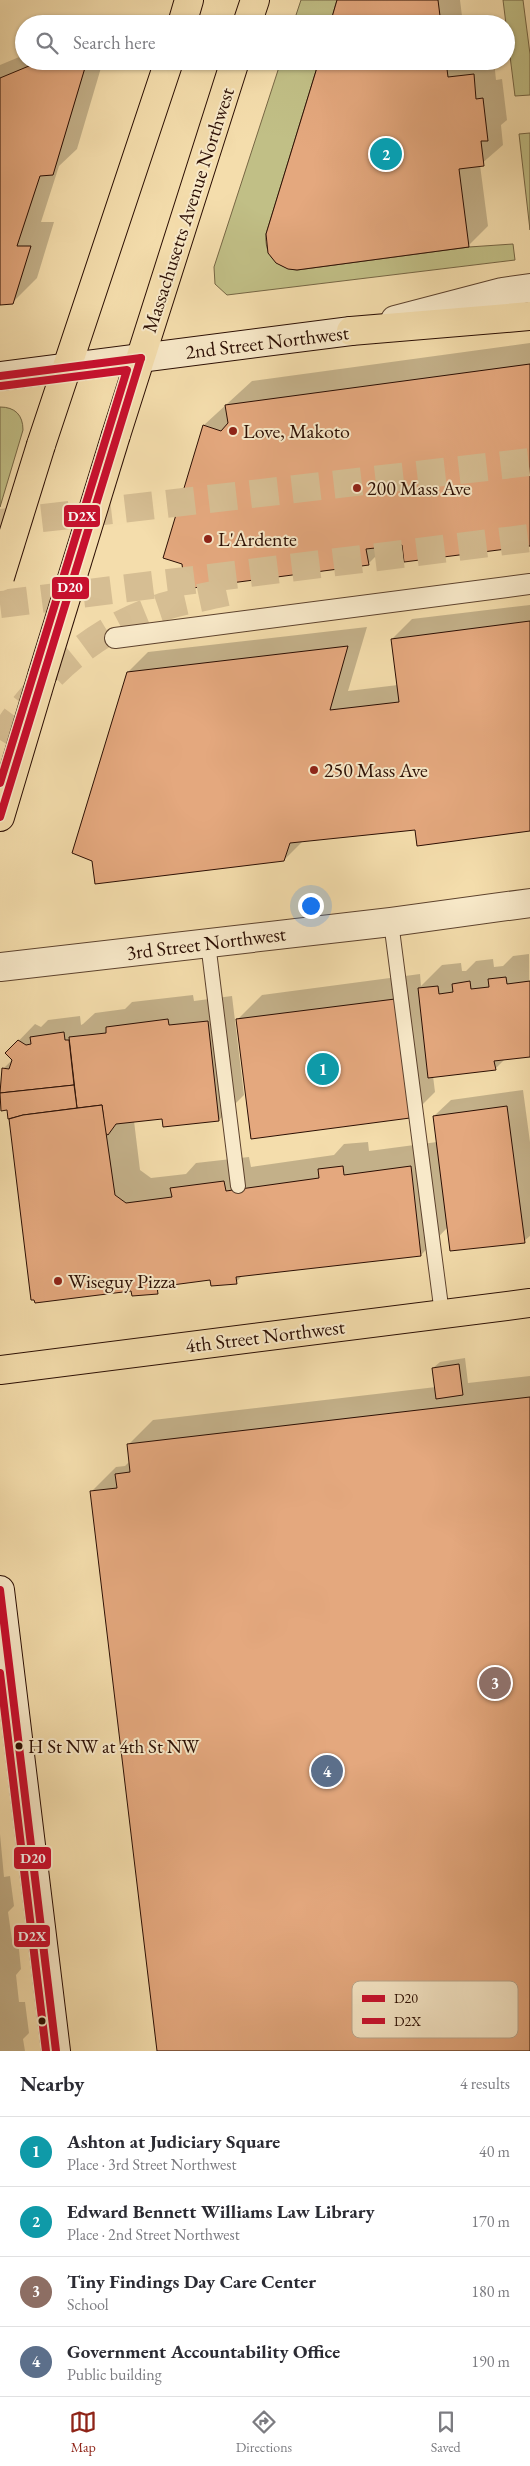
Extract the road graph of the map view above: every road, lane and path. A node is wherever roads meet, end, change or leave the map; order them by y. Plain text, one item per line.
1 (190, 0) edge
2 (255, 0) edge
3 (185, 15) edge
4 (250, 15) edge
5 (166, 70) edge
6 (232, 70) edge
7 (530, 288) edge
8 (530, 316) edge
9 (351, 331) junction
10 (141, 358) junction
11 (66, 367) junction
12 (0, 376) edge
13 (0, 577) edge
14 (530, 584) edge
15 (114, 638) dead end
16 (0, 817) edge
17 (530, 903) edge
18 (391, 922) junction
19 (208, 943) junction
20 (0, 967) edge
21 (238, 1186) dead end
22 (530, 1303) edge
23 (442, 1314) junction
24 (0, 1370) edge
25 (0, 1590) edge
26 (56, 2051) edge

1 - 3 main road
2 - 4 main road
5 - 11 main road
6 - 10 main road, Massachusetts Avenue Northwest
7 - 9 main road, 2nd Street Northwest
8 - 9 main road
9 - 10 main road, 2nd Street Northwest
10 - 11 main road, 2nd Street Northwest
10 - 16 main road, Massachusetts Avenue Northwest, bridge
11 - 12 main road, 2nd Street Northwest
11 - 13 main road, bridge
14 - 15 street
17 - 18 main road, 3rd Street Northwest
18 - 19 main road, 3rd Street Northwest
18 - 23 lane
19 - 20 main road, 3rd Street Northwest
19 - 21 lane
22 - 23 main road, 4th Street Northwest
23 - 24 main road, 4th Street Northwest
25 - 26 main road

